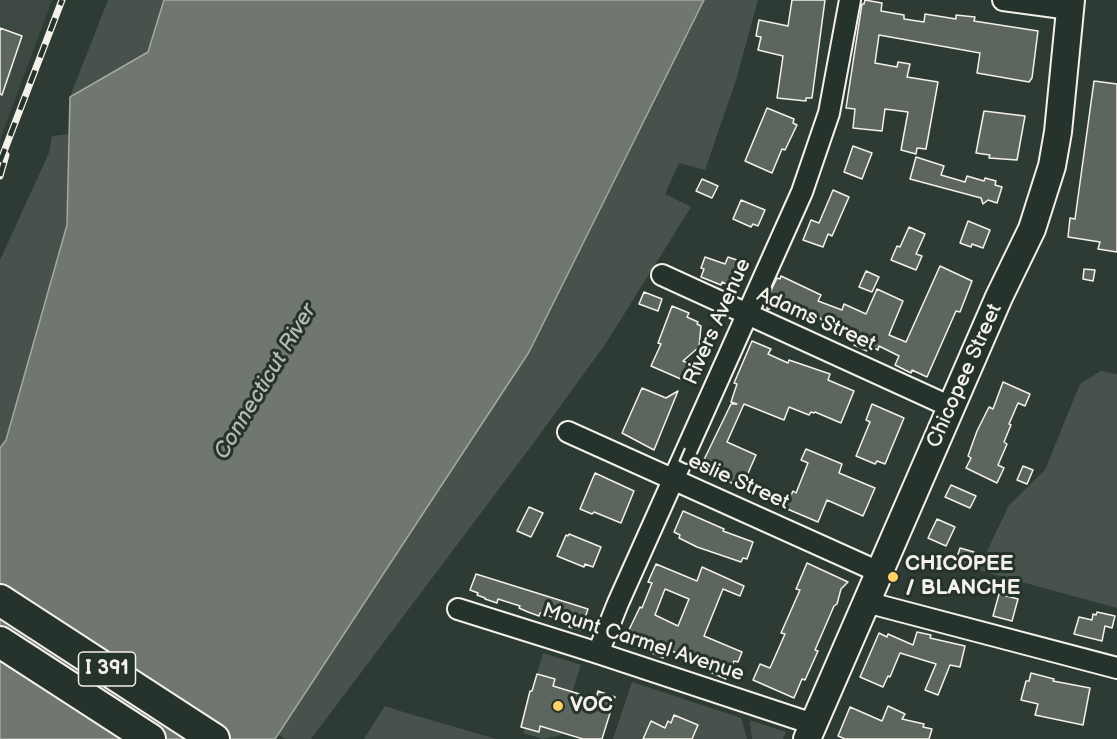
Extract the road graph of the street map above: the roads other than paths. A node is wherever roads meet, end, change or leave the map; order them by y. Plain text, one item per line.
1 (849, 0) edge
2 (1002, 0) edge
3 (1070, 4) edge
4 (662, 275) dead end
5 (747, 315) junction
6 (951, 407) junction
7 (568, 432) dead end
8 (674, 480) junction
9 (879, 572) junction
10 (0, 600) edge
11 (866, 602) junction
12 (458, 609) dead end
13 (0, 642) edge
14 (598, 652) junction
15 (1117, 669) edge
16 (810, 732) edge
17 (150, 739) edge
18 (214, 739) edge

1 - 5 street, Rivers Avenue
2 - 3 street
3 - 6 main road, Chicopee Street
4 - 5 street, Adams Street
5 - 6 street, Adams Street
5 - 8 street, Rivers Avenue
6 - 9 main road, Chicopee Street
7 - 8 street, Leslie Street
8 - 9 street, Leslie Street
8 - 14 street, Rivers Avenue
9 - 11 main road, Chicopee Street
10 - 18 highway, I 391
11 - 15 street
11 - 16 main road, Chicopee Street
12 - 14 street, Mount Carmel Avenue
13 - 17 highway, I 391
14 - 16 street, Mount Carmel Avenue

